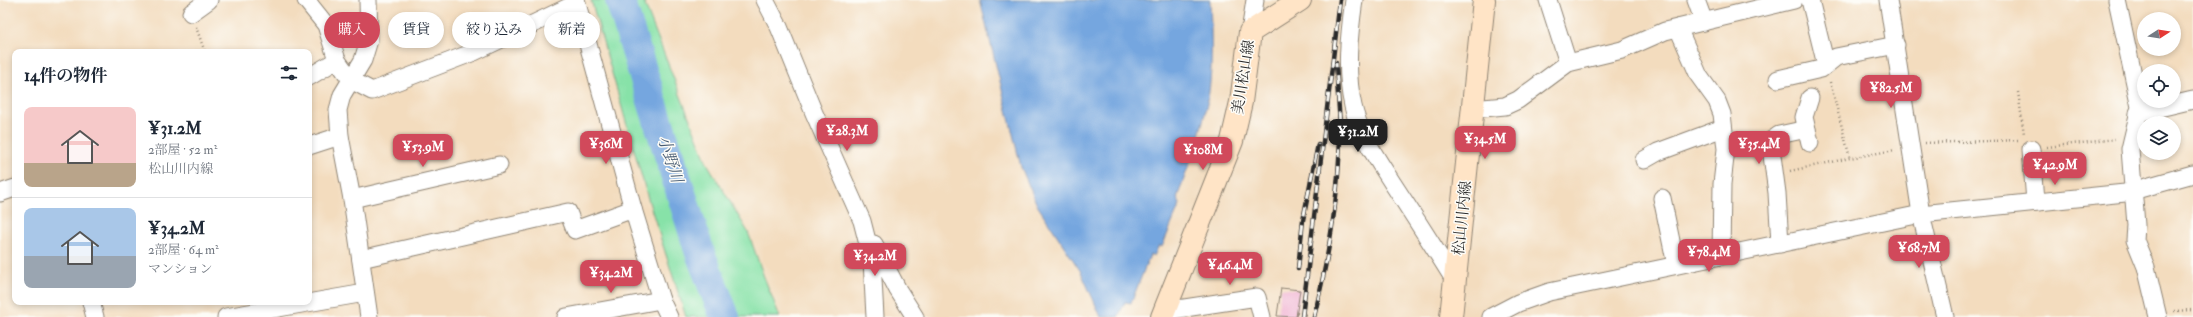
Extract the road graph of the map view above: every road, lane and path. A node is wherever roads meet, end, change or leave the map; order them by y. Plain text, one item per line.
1 (209, 0) edge
2 (306, 0) edge
3 (368, 0) edge
4 (765, 0) edge
5 (1255, 0) edge
6 (1300, 0) edge
7 (1354, 0) edge
8 (1484, 0) edge
9 (1548, 0) edge
10 (1696, 0) edge
11 (1794, 0) edge
12 (1810, 0) edge
13 (1888, 0) edge
14 (2117, 0) edge
15 (576, 1) edge
16 (1748, 6) edge
17 (191, 13) dead end
18 (1704, 22) junction
19 (1678, 28) junction
20 (1250, 32) junction
21 (1896, 45) junction
22 (337, 60) junction
23 (1568, 63) junction
24 (1826, 65) junction
25 (312, 75) edge
26 (1778, 78) dead end
27 (351, 80) junction
28 (2018, 92) dead end
29 (1810, 98) dead end
30 (2193, 100) edge
31 (1473, 109) junction
32 (2138, 113) junction
33 (1723, 128) junction
34 (340, 136) junction
35 (2132, 137) junction
36 (312, 145) edge
37 (1911, 146) junction
38 (2031, 149) joint
39 (1850, 158) junction
40 (1644, 160) dead end
41 (499, 166) dead end
42 (1774, 174) junction
43 (2193, 174) edge
44 (12, 189) edge
45 (2132, 190) junction
46 (0, 192) edge
47 (1662, 198) dead end
48 (352, 199) junction
49 (2035, 202) junction
50 (633, 209) junction
51 (1921, 214) junction
52 (862, 221) junction
53 (1780, 244) junction
54 (1721, 256) junction
55 (361, 259) junction
56 (1676, 265) junction
57 (1455, 281) junction
58 (365, 293) junction
59 (661, 300) junction
60 (312, 302) edge
61 (92, 305) edge
62 (296, 305) edge
63 (1297, 313) dead end
64 (1164, 314) edge
65 (1306, 315) dead end
66 (1456, 316) edge
67 (95, 317) edge
68 (226, 317) edge
69 (369, 317) edge
70 (566, 317) edge
71 (670, 317) edge
72 (875, 317) edge
73 (916, 317) edge
74 (1262, 317) edge
75 (1491, 317) edge
76 (1945, 317) edge
77 (2158, 317) edge

1 - 17 street
2 - 22 street
3 - 27 street
4 - 52 street
5 - 20 street
6 - 20 main road, 美川松山線
7 - 57 street
8 - 31 main road, 松山川内線
9 - 23 street
10 - 18 street
11 - 16 street
12 - 24 street
13 - 21 street
14 - 32 street
15 - 27 street
15 - 50 street
16 - 18 street
18 - 19 street
19 - 23 street
19 - 33 street
20 - 64 main road, 美川松山線
21 - 24 street
21 - 37 street
22 - 25 street
22 - 27 street
23 - 31 street
24 - 26 street
24 - 39 path
27 - 34 street
28 - 37 path
29 - 42 street
30 - 32 street
31 - 57 main road, 松山川内線
32 - 35 street
33 - 40 street
33 - 54 street
34 - 36 street
34 - 48 street
35 - 38 path
35 - 45 street
37 - 39 path
37 - 51 street
38 - 49 street
39 - 42 path
41 - 48 street
42 - 53 street
43 - 45 street
44 - 46 street
45 - 49 street
45 - 77 street
47 - 56 street
48 - 55 street
49 - 51 street
50 - 55 street
50 - 59 street
51 - 53 street
51 - 76 street
52 - 72 street
52 - 73 street
53 - 54 street
54 - 56 street
55 - 58 street
56 - 75 street
57 - 66 main road, 松山川内線
58 - 60 street
58 - 69 street
59 - 70 street
59 - 71 street
61 - 67 street
62 - 68 street
63 - 65 path
64 - 74 street

